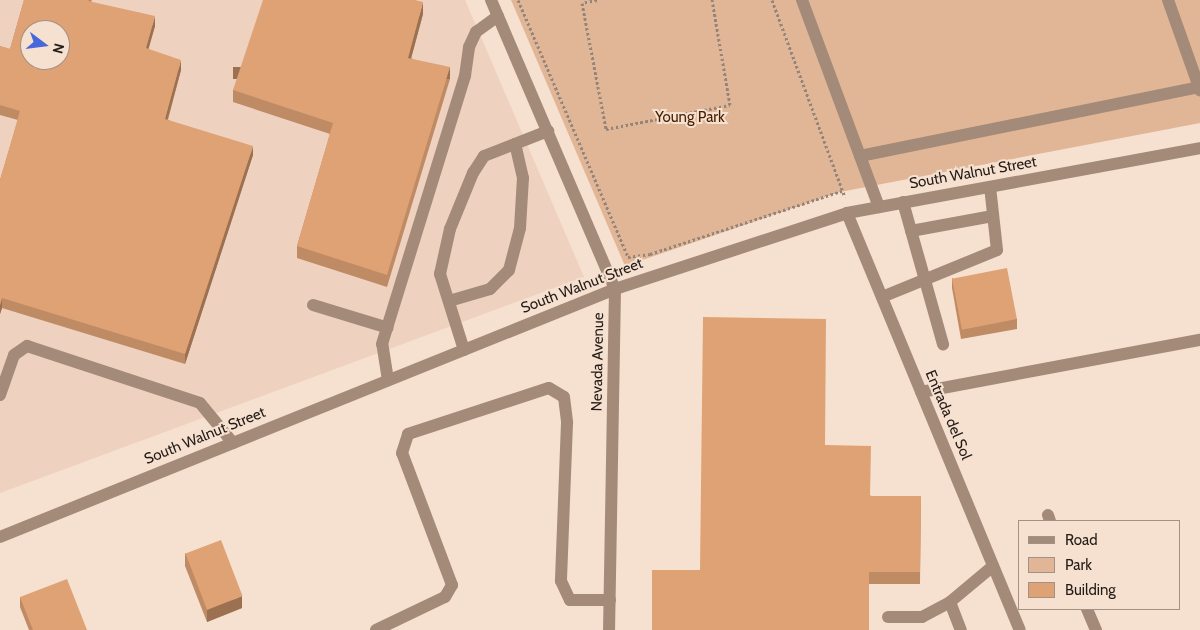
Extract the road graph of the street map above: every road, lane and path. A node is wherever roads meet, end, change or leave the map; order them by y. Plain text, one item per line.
1 (491, 0) edge
2 (518, 0) edge
3 (597, 0) edge
4 (712, 0) edge
5 (772, 0) edge
6 (802, 0) edge
7 (1168, 0) edge
8 (498, 16) junction
9 (1200, 88) edge
10 (548, 131) junction
11 (515, 144) junction
12 (1200, 148) edge
13 (860, 156) junction
14 (990, 186) junction
15 (842, 191) junction
16 (903, 202) junction
17 (879, 207) junction
18 (848, 212) junction
19 (993, 216) junction
20 (911, 231) junction
21 (924, 280) junction
22 (615, 289) junction
23 (882, 297) junction
24 (448, 301) junction
25 (313, 305) dead end
26 (388, 328) junction
27 (1200, 340) edge
28 (943, 344) dead end
29 (464, 350) junction
30 (388, 380) junction
31 (921, 392) junction
32 (0, 395) edge
33 (233, 443) junction
34 (0, 536) edge
35 (993, 566) junction
36 (610, 600) junction
37 (950, 602) junction
38 (1087, 610) edge
39 (888, 618) dead end
40 (376, 630) edge
41 (609, 630) edge
42 (961, 630) edge
43 (1020, 630) edge
44 (1096, 630) edge

1 - 8 street, Nevada Avenue
2 - 15 path
3 - 4 path
5 - 15 path
6 - 13 street
7 - 9 street
8 - 10 street, Nevada Avenue
8 - 26 street
9 - 13 street
10 - 11 street
10 - 22 street, Nevada Avenue
11 - 24 street
11 - 24 street
12 - 14 street, South Walnut Street
13 - 17 street
14 - 16 street, South Walnut Street
14 - 19 street
15 - 18 path
16 - 17 street, South Walnut Street
16 - 20 street
17 - 18 street, South Walnut Street
18 - 22 street, South Walnut Street
18 - 23 street, Entrada del Sol
19 - 20 street
19 - 21 street
20 - 21 street
21 - 23 street
21 - 28 street
22 - 29 street, South Walnut Street
22 - 36 street, Nevada Avenue
23 - 31 street, Entrada del Sol
24 - 29 street
25 - 26 street
26 - 30 street
27 - 31 street
29 - 30 street, South Walnut Street
30 - 33 street, South Walnut Street
31 - 35 street, Entrada del Sol
32 - 33 street
33 - 34 street, South Walnut Street
35 - 37 street
35 - 43 street, Entrada del Sol
36 - 40 street
36 - 41 street, Nevada Avenue
37 - 39 street
37 - 42 street
38 - 44 street

